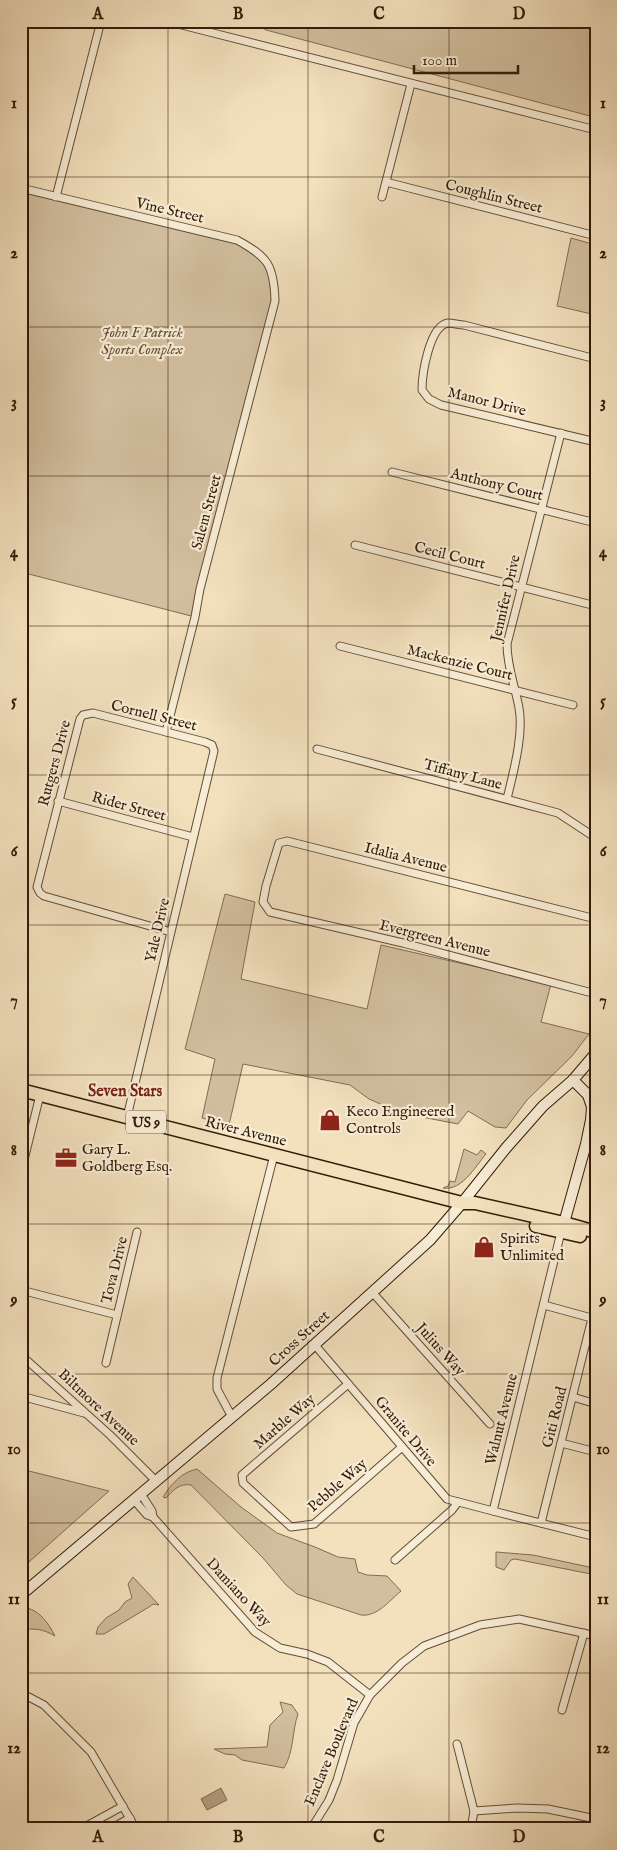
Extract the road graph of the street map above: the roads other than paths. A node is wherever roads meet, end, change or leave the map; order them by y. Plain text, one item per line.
1 (101, 21) edge
2 (166, 21) edge
3 (412, 84) junction
4 (596, 130) edge
5 (386, 182) junction
6 (21, 188) edge
7 (382, 197) dead end
8 (56, 198) junction
9 (596, 236) edge
10 (275, 301) joint
11 (596, 359) edge
12 (561, 433) junction
13 (596, 442) edge
14 (392, 472) dead end
15 (541, 509) junction
16 (596, 523) edge
17 (355, 545) dead end
18 (521, 587) junction
19 (596, 606) edge
20 (340, 646) dead end
21 (514, 690) junction
22 (573, 706) dead end
23 (86, 714) joint
24 (166, 732) junction
25 (213, 748) joint
26 (317, 749) dead end
27 (507, 800) junction
28 (58, 801) junction
29 (193, 837) junction
30 (596, 838) edge
31 (269, 910) joint
32 (596, 919) edge
33 (171, 932) junction
34 (596, 994) edge
35 (596, 1053) edge
36 (573, 1080) junction
37 (21, 1090) edge
38 (40, 1095) junction
39 (127, 1117) junction
40 (274, 1155) junction
41 (21, 1172) edge
42 (462, 1203) junction
43 (562, 1227) junction
44 (138, 1232) dead end
45 (596, 1232) edge
46 (596, 1240) edge
47 (21, 1290) edge
48 (372, 1292) junction
49 (544, 1305) junction
50 (117, 1315) junction
51 (594, 1318) edge
52 (314, 1344) junction
53 (21, 1355) edge
54 (106, 1363) dead end
55 (348, 1384) junction
56 (21, 1396) edge
57 (573, 1398) junction
58 (596, 1404) edge
59 (86, 1414) junction
60 (232, 1417) junction
61 (490, 1424) dead end
62 (562, 1443) junction
63 (402, 1447) junction
64 (596, 1452) edge
65 (243, 1480) joint
66 (156, 1481) junction
67 (137, 1497) junction
68 (458, 1502) junction
69 (493, 1511) junction
70 (542, 1523) junction
71 (596, 1537) edge
72 (395, 1560) dead end
73 (21, 1595) edge
74 (584, 1633) junction
75 (596, 1636) edge
76 (370, 1695) junction
77 (21, 1696) edge
78 (562, 1710) dead end
79 (456, 1744) dead end
80 (123, 1806) junction
81 (474, 1811) junction
82 (130, 1818) junction
83 (596, 1819) edge
84 (313, 1826) edge
85 (81, 1829) edge
86 (110, 1829) edge
87 (136, 1829) edge
88 (323, 1829) edge
89 (471, 1829) edge

1 - 8 street
2 - 3 street
3 - 4 street
3 - 5 street
5 - 7 street
5 - 9 street, Coughlin Street
6 - 8 street, Vine Street
8 - 10 street, Vine Street
10 - 24 street, Salem Street
11 - 12 street, Manor Drive
12 - 13 street, Manor Drive
12 - 15 street, Jennifer Drive
14 - 15 street, Anthony Court
15 - 16 street, Anthony Court
15 - 18 street, Jennifer Drive
17 - 18 street, Cecil Court
18 - 19 street, Cecil Court
18 - 21 street, Jennifer Drive
20 - 21 street, Mackenzie Court
21 - 22 street, Mackenzie Court
21 - 27 street, Jennifer Drive
23 - 24 street, Cornell Street
23 - 28 street, Rutgers Drive
24 - 25 street, Cornell Street
25 - 29 street, Yale Drive
26 - 27 street, Tiffany Lane
27 - 30 street, Tiffany Lane
28 - 29 street, Rider Street
28 - 33 street, Rutgers Drive
29 - 33 street, Yale Drive
31 - 32 street, Idalia Avenue
31 - 34 street, Evergreen Avenue
33 - 39 street, Yale Drive
35 - 36 main road, Cross Street
36 - 42 main road, Cross Street
36 - 43 main road
37 - 38 highway, River Avenue / US 9
38 - 39 highway, River Avenue / US 9
38 - 41 street
39 - 40 highway, River Avenue / US 9
40 - 42 highway, River Avenue / US 9
40 - 60 street
42 - 43 highway, River Avenue / US 9
42 - 48 main road, Cross Street
43 - 45 highway, River Avenue / US 9
43 - 46 highway, River Avenue / US 9
43 - 49 street, Walnut Avenue
44 - 50 street, Tova Drive
47 - 50 street, Tova Drive
48 - 52 main road, Cross Street
48 - 61 street, Julius Way
49 - 51 street
49 - 69 street, Walnut Avenue
50 - 54 street, Tova Drive
51 - 57 street, Giti Road
52 - 55 street, Granite Drive
52 - 60 main road, Cross Street
53 - 59 street, Biltmore Avenue
55 - 63 street, Granite Drive
55 - 65 street, Marble Way
56 - 59 street
57 - 58 street
57 - 62 street, Giti Road
59 - 66 street, Biltmore Avenue
60 - 66 main road, Cross Street
62 - 64 street
62 - 70 street, Giti Road
63 - 65 street, Pebble Way
63 - 68 street, Granite Drive
66 - 67 main road, Cross Street
67 - 73 main road, Cross Street
67 - 76 street, Damiano Way
68 - 69 street, Granite Drive
68 - 72 street
69 - 70 street
70 - 71 street
74 - 75 street, Enclave Boulevard
74 - 76 street, Enclave Boulevard
74 - 78 street
76 - 84 street, Enclave Boulevard
77 - 80 street
79 - 81 street
80 - 82 street
80 - 85 street
81 - 83 street
81 - 89 street
82 - 86 street
82 - 87 street
84 - 88 street

